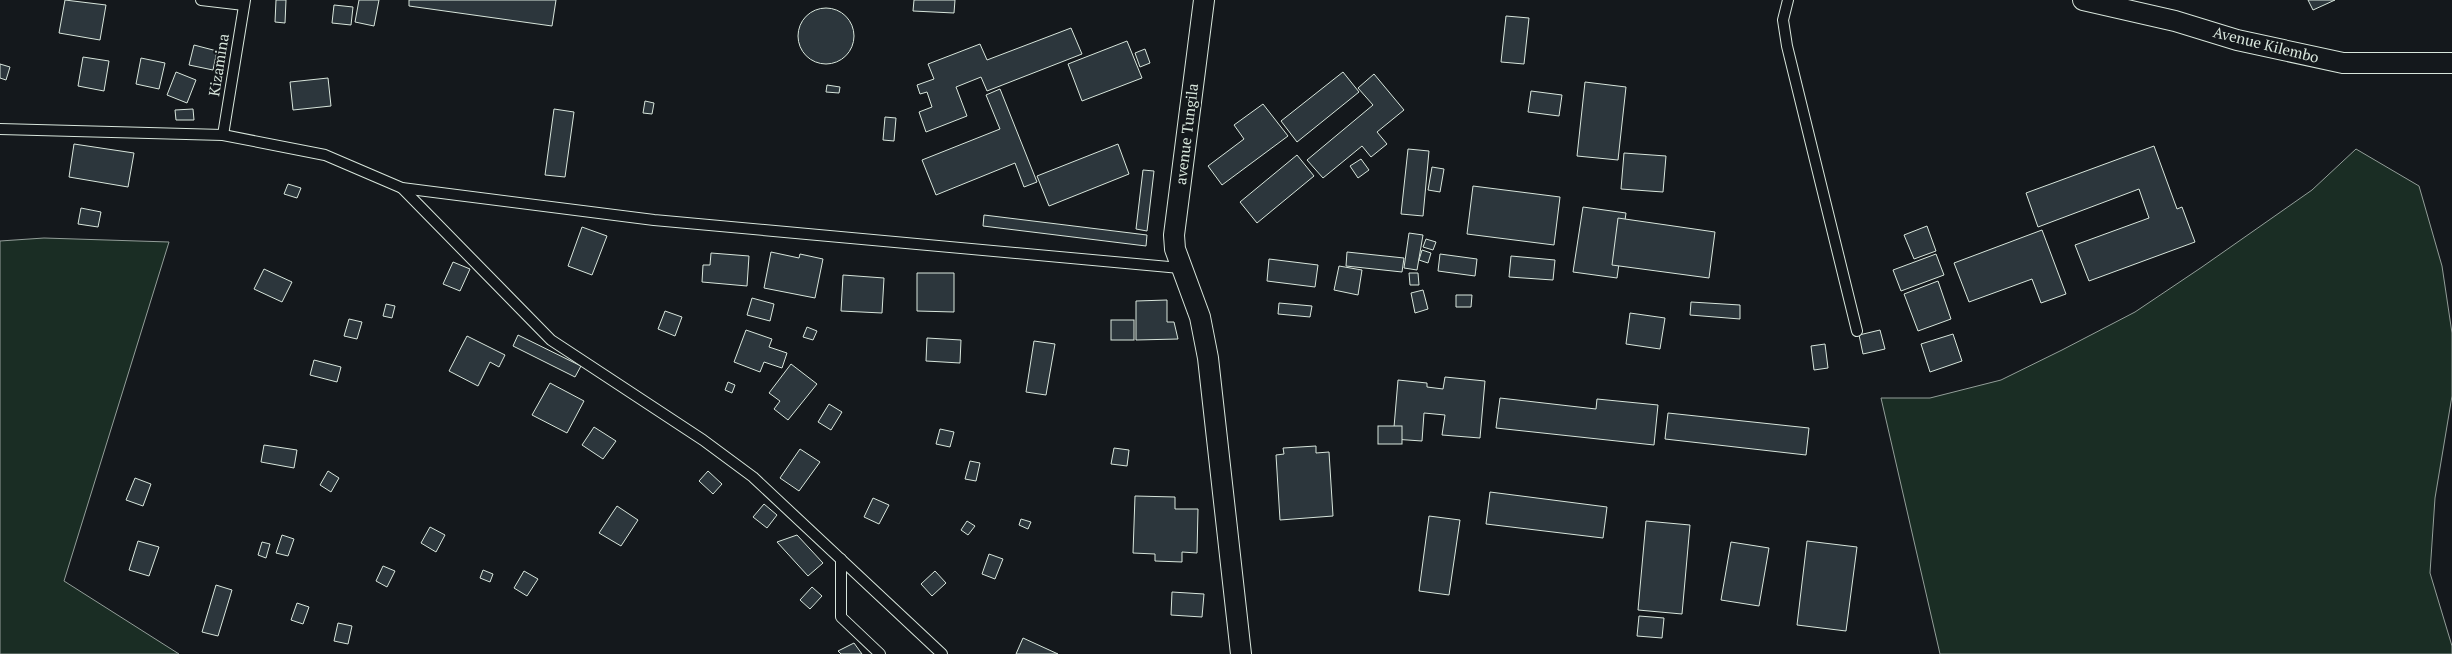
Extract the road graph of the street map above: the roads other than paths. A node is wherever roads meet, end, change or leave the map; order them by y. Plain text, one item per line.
1 (201, 0) edge
2 (1204, 0) edge
3 (1788, 0) edge
4 (2083, 0) edge
5 (244, 2) edge
6 (2452, 63) edge
7 (0, 130) edge
8 (223, 135) junction
9 (402, 188) junction
10 (1180, 268) junction
11 (1858, 331) dead end
12 (841, 560) junction
13 (880, 654) edge
14 (942, 654) edge
15 (1241, 654) edge

1 - 5 lane
2 - 10 street, avenue Tungila
3 - 11 lane
4 - 6 street, Avenue Kilembo
5 - 8 lane, Kizamina
7 - 8 lane
8 - 9 lane
9 - 10 lane
9 - 12 lane
10 - 15 street, avenue Tungila
12 - 13 lane
12 - 14 lane

